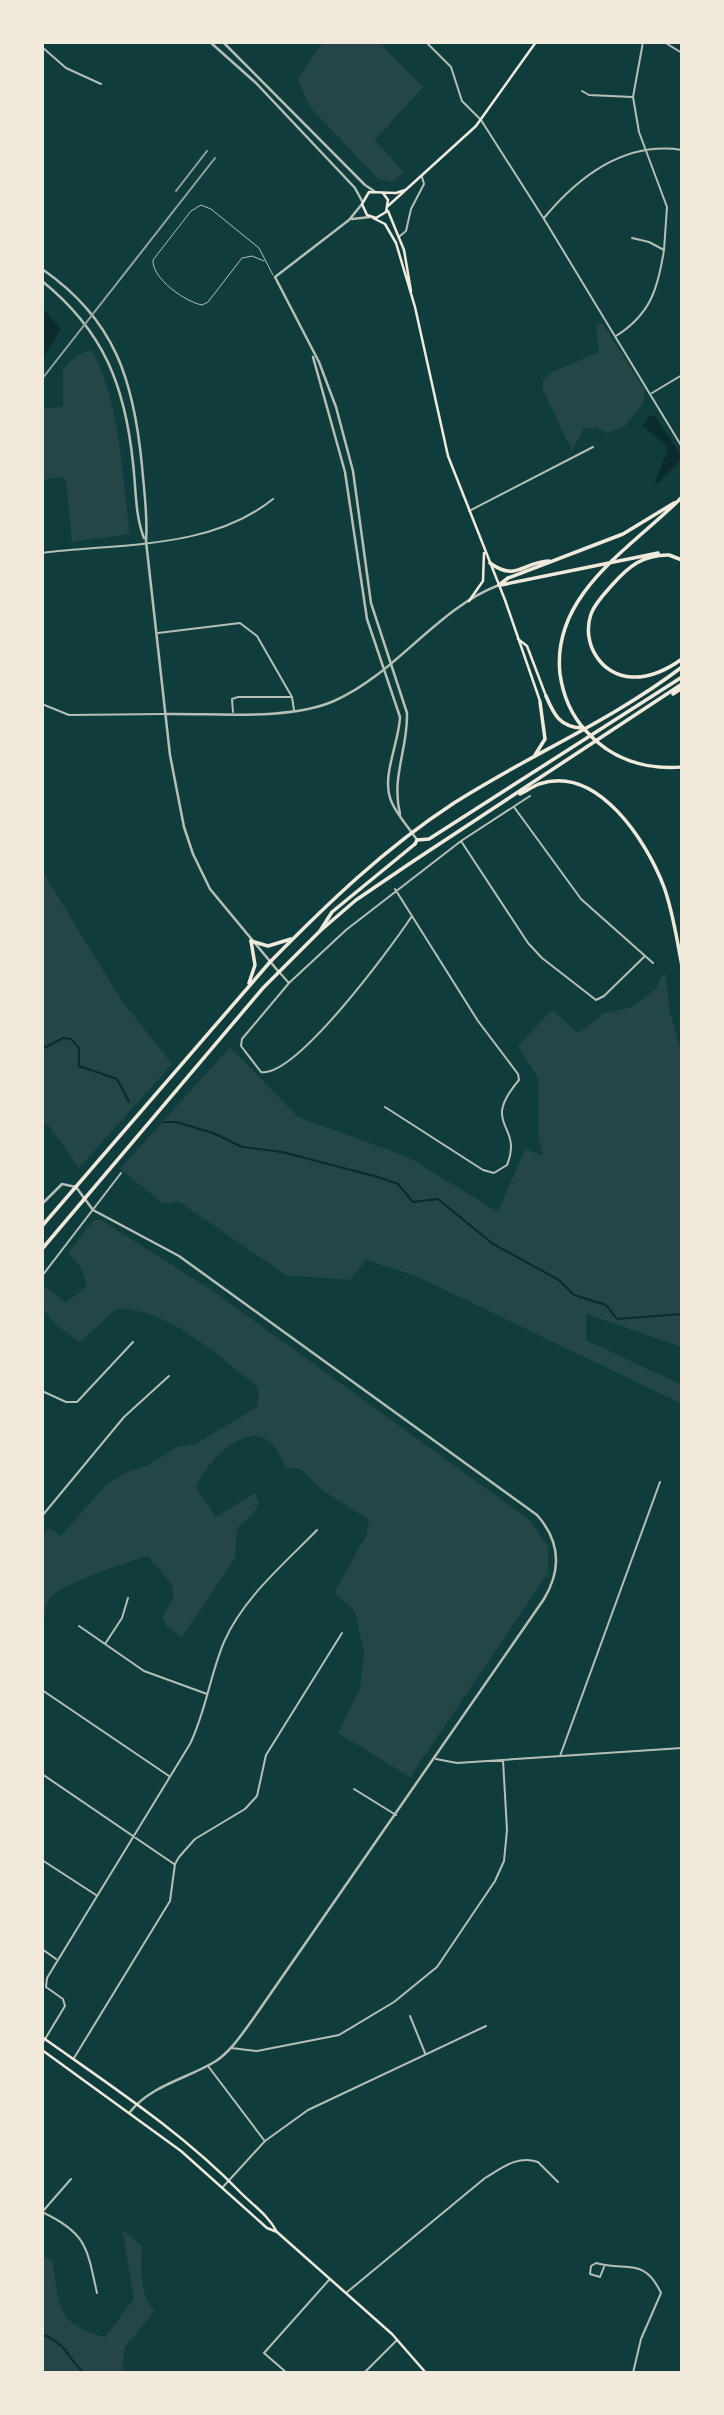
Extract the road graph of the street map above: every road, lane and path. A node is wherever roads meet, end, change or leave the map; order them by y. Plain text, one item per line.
1 (210, 42) edge
2 (223, 42) edge
3 (426, 42) edge
4 (536, 42) edge
5 (643, 42) edge
6 (664, 42) edge
7 (42, 47) edge
8 (682, 53) edge
9 (101, 84) dead end
10 (582, 91) dead end
11 (633, 97) junction
12 (481, 120) junction
13 (646, 148) junction
14 (682, 150) edge
15 (422, 177) junction
16 (411, 186) junction
17 (374, 191) junction
18 (383, 193) junction
19 (362, 203) junction
20 (388, 207) junction
21 (372, 217) junction
22 (544, 219) junction
23 (349, 220) junction
24 (399, 236) junction
25 (632, 239) dead end
26 (664, 250) junction
27 (264, 261) junction
28 (42, 269) edge
29 (275, 277) junction
30 (42, 281) edge
31 (411, 290) junction
32 (615, 336) junction
33 (312, 355) junction
34 (682, 375) edge
35 (650, 393) junction
36 (593, 447) dead end
37 (682, 447) edge
38 (680, 498) edge
39 (273, 499) dead end
40 (468, 511) junction
41 (146, 541) junction
42 (484, 550) junction
43 (42, 552) edge
44 (668, 555) junction
45 (554, 560) junction
46 (682, 560) edge
47 (490, 563) junction
48 (499, 585) junction
49 (469, 601) junction
50 (158, 633) junction
51 (519, 639) junction
52 (682, 659) edge
53 (390, 663) junction
54 (384, 667) junction
55 (682, 667) edge
56 (682, 677) edge
57 (682, 686) edge
58 (547, 696) joint
59 (292, 697) junction
60 (540, 702) joint
61 (42, 704) edge
62 (294, 711) junction
63 (233, 713) junction
64 (165, 714) junction
65 (591, 727) junction
66 (531, 759) junction
67 (682, 767) edge
68 (530, 796) dead end
69 (505, 802) junction
70 (514, 806) junction
71 (400, 814) junction
72 (682, 832) edge
73 (460, 841) junction
74 (416, 842) junction
75 (396, 890) junction
76 (412, 916) junction
77 (320, 931) junction
78 (293, 938) junction
79 (251, 941) junction
80 (682, 947) edge
81 (645, 956) junction
82 (270, 962) junction
83 (653, 963) dead end
84 (682, 966) edge
85 (278, 971) junction
86 (289, 983) junction
87 (247, 989) junction
88 (385, 1107) dead end
89 (121, 1173) dead end
90 (76, 1187) junction
91 (84, 1199) junction
92 (42, 1204) edge
93 (93, 1210) junction
94 (42, 1226) edge
95 (42, 1249) edge
96 (42, 1276) edge
97 (133, 1342) dead end
98 (169, 1376) dead end
99 (42, 1391) edge
100 (660, 1482) dead end
101 (42, 1516) edge
102 (317, 1530) dead end
103 (128, 1598) dead end
104 (79, 1626) dead end
105 (342, 1633) dead end
106 (105, 1645) junction
107 (42, 1690) edge
108 (208, 1694) junction
109 (682, 1748) edge
110 (560, 1756) junction
111 (436, 1759) junction
112 (503, 1760) junction
113 (42, 1774) edge
114 (169, 1776) junction
115 (354, 1789) dead end
116 (396, 1815) junction
117 (133, 1837) junction
118 (42, 1860) edge
119 (175, 1864) junction
120 (96, 1895) junction
121 (42, 1949) edge
122 (57, 1959) junction
123 (410, 2016) dead end
124 (486, 2026) dead end
125 (44, 2038) edge
126 (42, 2044) edge
127 (230, 2048) junction
128 (42, 2049) edge
129 (426, 2054) junction
130 (74, 2059) junction
131 (208, 2065) junction
132 (137, 2104) junction
133 (130, 2112) junction
134 (265, 2141) junction
135 (71, 2179) dead end
136 (228, 2179) junction
137 (558, 2182) dead end
138 (222, 2189) junction
139 (42, 2212) edge
140 (277, 2232) junction
141 (604, 2267) junction
142 (330, 2278) junction
143 (97, 2293) dead end
144 (346, 2294) junction
145 (398, 2340) junction
146 (287, 2373) edge
147 (364, 2373) edge
148 (426, 2373) edge
149 (633, 2373) edge

1 - 19 street
2 - 17 street
3 - 12 street
4 - 12 main road
5 - 11 street
6 - 8 street
7 - 9 street
10 - 11 street
11 - 13 street
12 - 15 main road
12 - 22 street
13 - 14 street
13 - 22 street
13 - 26 street
15 - 16 main road
15 - 24 street
16 - 18 main road
16 - 20 main road
17 - 18 main road
17 - 19 main road
18 - 20 main road
19 - 21 main road
19 - 23 street
20 - 21 main road
20 - 24 main road
21 - 23 street
21 - 31 main road
22 - 32 street
23 - 29 street
24 - 31 main road
25 - 26 street
26 - 32 street
27 - 27 lane
27 - 29 lane
28 - 41 street
29 - 33 street
30 - 41 street
31 - 40 main road
32 - 35 street
33 - 53 street
33 - 54 street
34 - 35 street
35 - 37 street
36 - 40 street
38 - 45 highway
38 - 67 highway
39 - 41 street
40 - 42 main road
41 - 43 street
41 - 50 street
42 - 47 main road
42 - 49 main road
44 - 46 highway
44 - 48 highway
44 - 52 highway
45 - 47 highway
45 - 48 highway
47 - 48 main road
48 - 49 street
48 - 51 main road
49 - 53 street
50 - 59 street
50 - 64 street
51 - 58 main road
51 - 60 main road
53 - 54 street
53 - 71 street
54 - 62 street
54 - 71 street
55 - 65 highway
56 - 74 highway
57 - 69 highway
58 - 65 highway
59 - 62 street
59 - 63 street
60 - 66 highway
61 - 64 street
62 - 63 street
63 - 64 street
64 - 79 street
65 - 66 highway
66 - 78 highway
68 - 70 street
69 - 77 highway
69 - 84 highway
70 - 73 street
70 - 81 street
71 - 74 street
72 - 80 highway
73 - 75 street
73 - 81 street
74 - 77 highway
75 - 76 street
75 - 86 street
76 - 86 street
76 - 88 street
77 - 85 highway
78 - 79 highway
78 - 82 highway
79 - 82 street
79 - 87 highway
81 - 83 street
82 - 85 street
82 - 87 highway
85 - 86 street
85 - 91 highway
87 - 90 highway
89 - 93 street
90 - 91 street
90 - 92 street
90 - 94 highway
91 - 93 street
91 - 95 highway
93 - 96 street
93 - 111 street
97 - 99 street
98 - 101 street
100 - 110 street
102 - 108 street
103 - 106 street
104 - 106 street
105 - 119 street
106 - 108 street
107 - 114 street
108 - 114 street
109 - 110 street
110 - 112 street
111 - 112 street
111 - 116 street
112 - 127 street
113 - 117 street
114 - 117 street
115 - 116 street
116 - 127 street
117 - 119 street
117 - 120 street
118 - 120 street
119 - 130 street
120 - 122 street
121 - 122 street
122 - 125 street
123 - 129 street
124 - 129 street
125 - 126 street
125 - 130 main road
127 - 131 street
128 - 133 main road
129 - 134 street
130 - 132 main road
131 - 132 street
131 - 134 street
132 - 133 street
132 - 136 main road
133 - 138 main road
134 - 136 street
135 - 139 street
136 - 138 street
136 - 140 main road
137 - 144 street
138 - 140 main road
139 - 143 street
140 - 142 main road
141 - 141 street
141 - 149 street
142 - 144 main road
142 - 146 street
144 - 145 main road
145 - 147 street
145 - 148 main road

